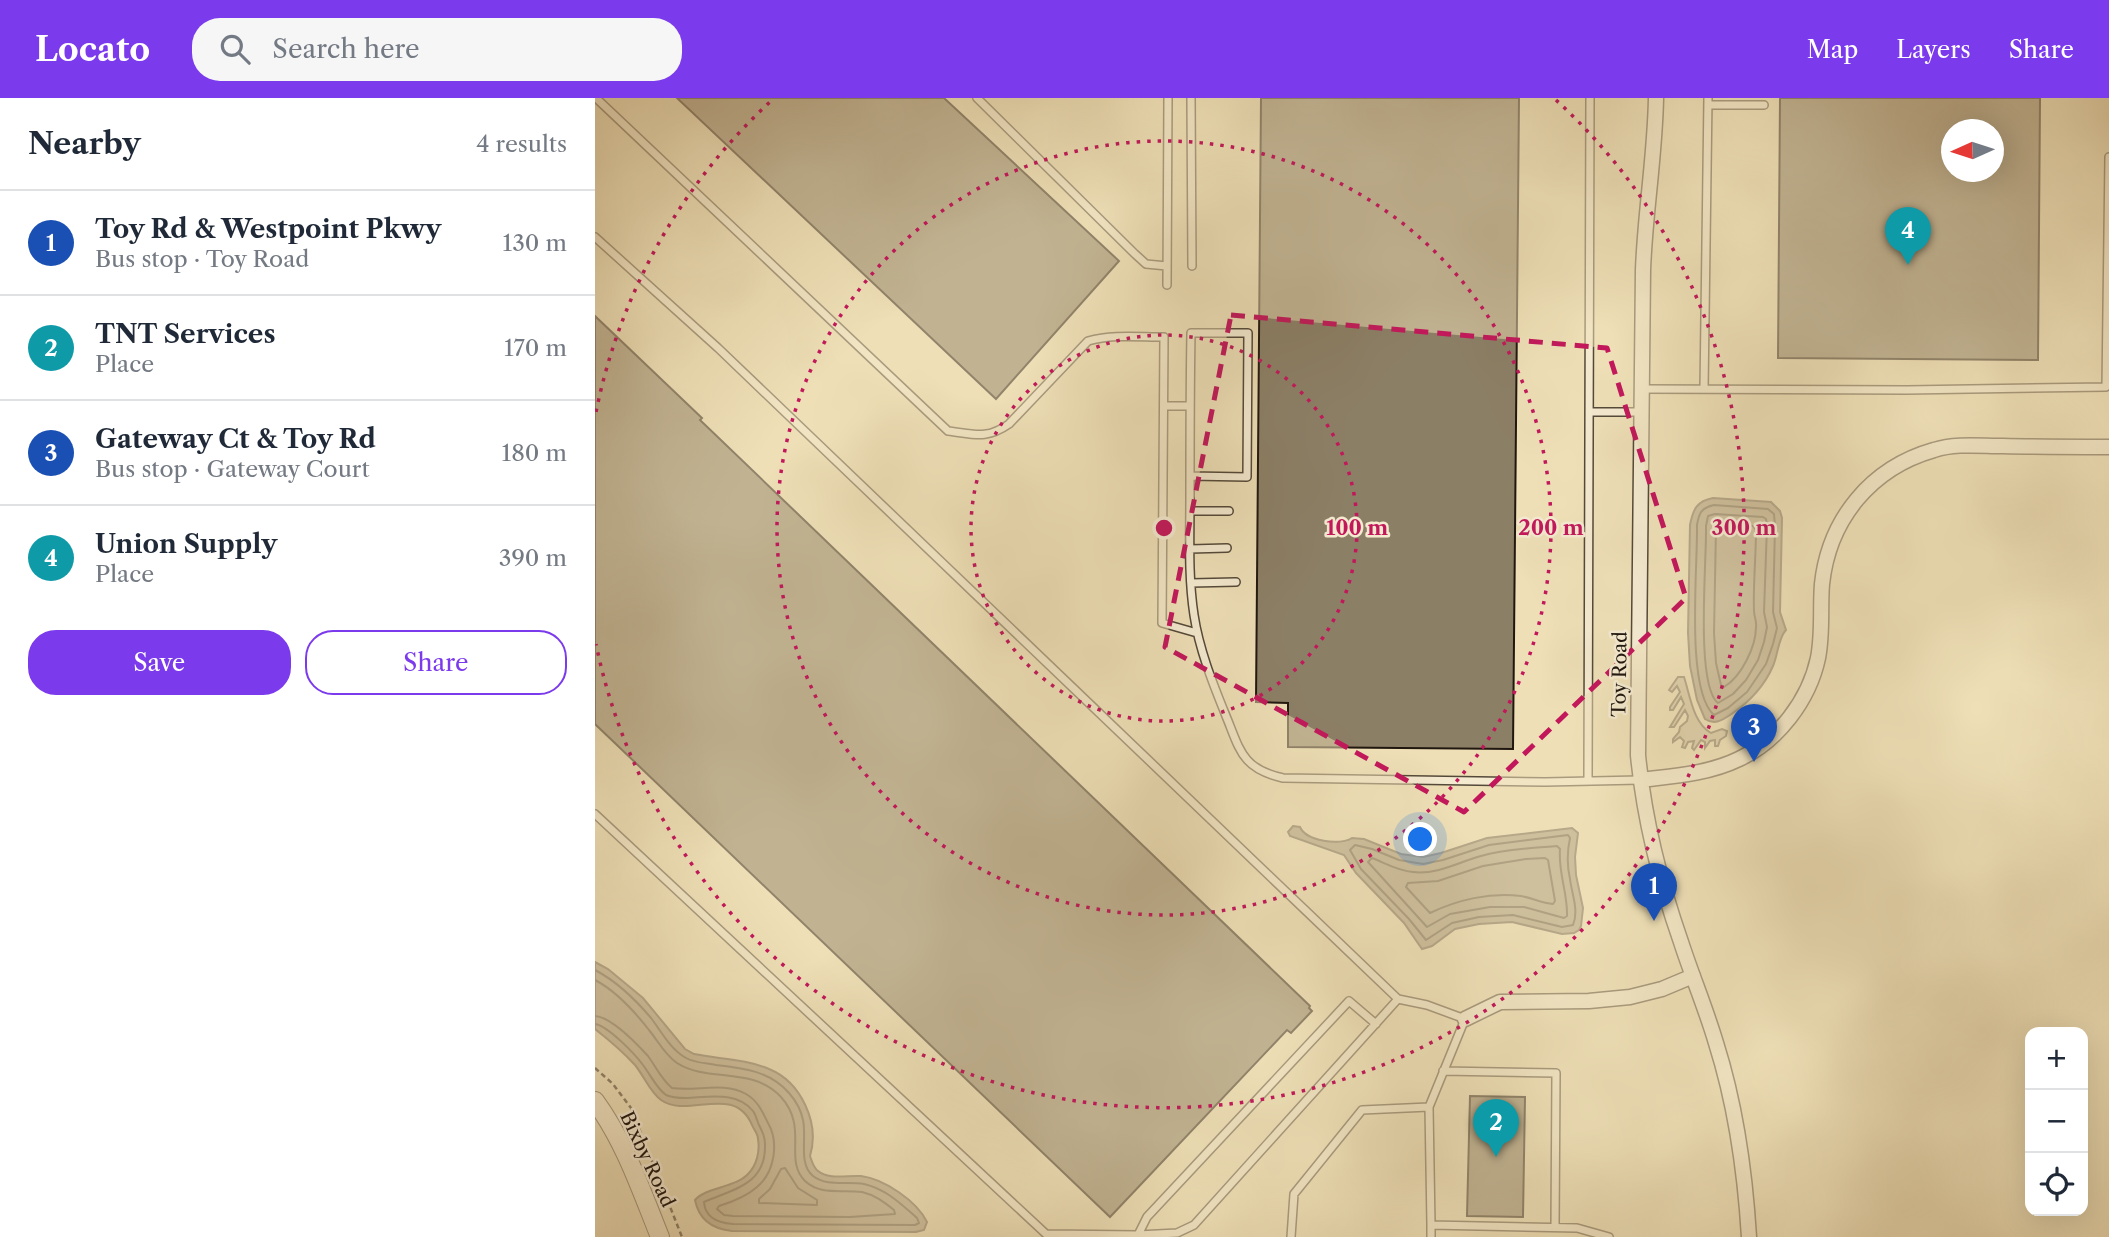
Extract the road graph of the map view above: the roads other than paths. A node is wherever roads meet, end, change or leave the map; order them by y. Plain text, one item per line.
1 (596, 98) edge
2 (978, 98) edge
3 (1168, 98) edge
4 (1191, 98) edge
5 (1590, 98) edge
6 (1656, 98) edge
7 (1708, 102) edge
8 (1764, 105) dead end
9 (2109, 157) edge
10 (595, 237) edge
11 (2108, 239) edge
12 (1167, 266) junction
13 (1192, 266) dead end
14 (1167, 285) dead end
15 (1642, 389) junction
16 (1704, 389) junction
17 (1164, 406) junction
18 (1191, 406) junction
19 (1589, 412) junction
20 (1642, 412) junction
21 (2109, 447) edge
22 (1190, 476) junction
23 (1190, 511) junction
24 (1229, 511) dead end
25 (1227, 548) dead end
26 (1190, 549) junction
27 (1236, 582) dead end
28 (1191, 583) junction
29 (1197, 634) junction
30 (1640, 780) junction
31 (1588, 781) junction
32 (595, 814) edge
33 (1693, 976) junction
34 (1398, 999) junction
35 (1465, 1018) junction
36 (1376, 1024) junction
37 (1443, 1071) junction
38 (595, 1101) edge
39 (1429, 1107) junction
40 (1431, 1225) junction
41 (1555, 1227) junction
42 (1139, 1235) junction
43 (660, 1237) edge
44 (1291, 1237) edge
45 (1431, 1237) edge
46 (1609, 1237) edge
47 (1749, 1237) edge

1 - 17 lane
2 - 12 lane
3 - 12 lane
4 - 13 lane
5 - 19 lane
6 - 15 street, Toy Road
7 - 8 lane
7 - 16 lane
9 - 11 lane
10 - 34 lane
11 - 16 lane
12 - 14 lane
15 - 16 lane
15 - 20 street, Toy Road
17 - 18 lane
17 - 29 lane
18 - 22 lane
18 - 22 lane
19 - 20 lane
19 - 31 lane
20 - 30 street, Toy Road
21 - 30 street
22 - 23 lane
23 - 24 lane
23 - 26 lane
25 - 26 lane
26 - 28 lane
27 - 28 lane
28 - 29 lane
29 - 31 lane
30 - 31 lane
30 - 33 street, Toy Road
32 - 42 lane
33 - 35 street
33 - 47 street, Toy Road
34 - 35 lane
34 - 36 lane
35 - 37 lane
36 - 42 lane
36 - 42 lane
37 - 39 lane
37 - 41 lane
38 - 43 street, Bixby Road
39 - 40 lane
39 - 44 lane
40 - 41 lane
40 - 45 lane
41 - 46 lane

